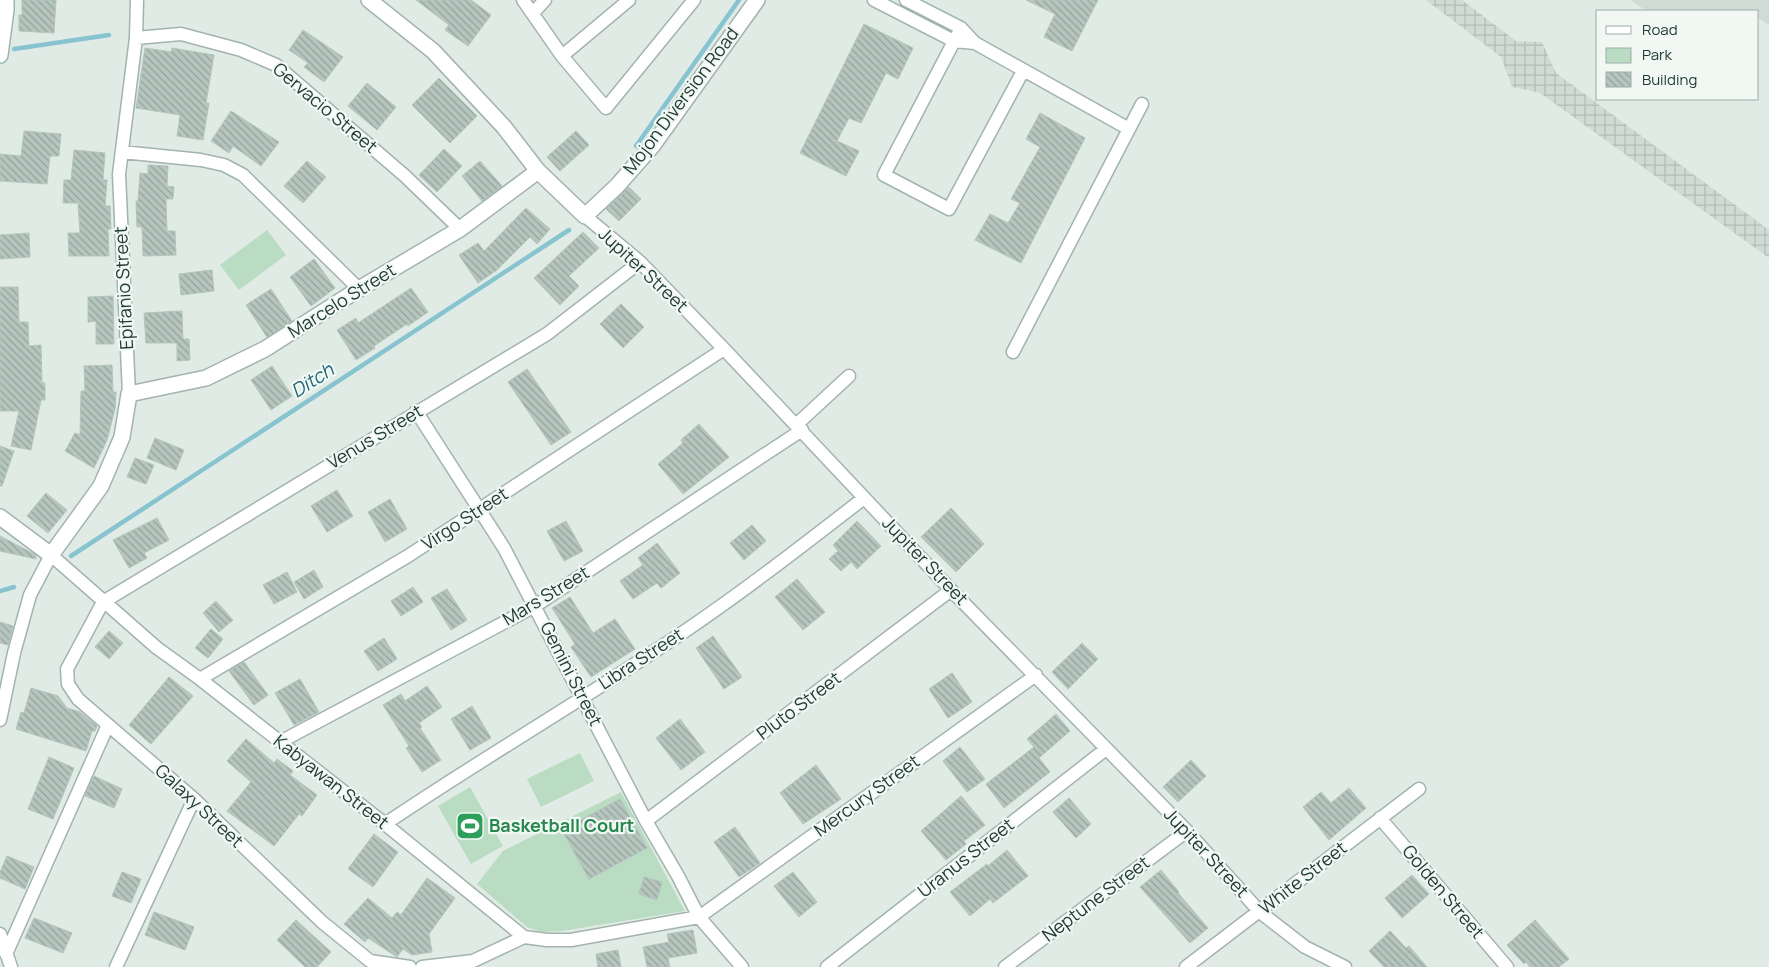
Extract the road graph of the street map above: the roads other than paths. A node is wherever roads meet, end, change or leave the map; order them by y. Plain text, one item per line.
1 (6, 0) edge
2 (137, 0) edge
3 (369, 0) edge
4 (522, 0) edge
5 (545, 0) edge
6 (629, 0) edge
7 (694, 0) edge
8 (757, 0) edge
9 (874, 0) edge
10 (906, 0) edge
11 (533, 13) junction
12 (961, 28) junction
13 (136, 38) junction
14 (954, 41) junction
15 (975, 43) junction
16 (0, 55) edge
17 (562, 56) junction
18 (1023, 70) junction
19 (1142, 104) dead end
20 (1129, 129) junction
21 (122, 152) junction
22 (538, 171) junction
23 (585, 216) junction
24 (460, 229) junction
25 (640, 262) junction
26 (359, 289) junction
27 (724, 349) junction
28 (1013, 352) dead end
29 (849, 376) dead end
30 (129, 394) junction
31 (416, 411) junction
32 (799, 427) junction
33 (864, 498) junction
34 (480, 510) junction
35 (0, 517) edge
36 (51, 555) junction
37 (952, 590) junction
38 (103, 602) junction
39 (535, 606) junction
40 (1036, 675) junction
41 (200, 679) junction
42 (583, 697) junction
43 (0, 720) edge
44 (108, 725) junction
45 (280, 742) junction
46 (1106, 749) junction
47 (1419, 789) dead end
48 (194, 799) junction
49 (1380, 818) junction
50 (646, 821) junction
51 (385, 824) junction
52 (1187, 831) junction
53 (1260, 912) junction
54 (699, 918) junction
55 (0, 934) edge
56 (524, 937) junction
57 (6, 954) junction
58 (474, 964) edge
59 (10, 967) edge
60 (116, 967) edge
61 (410, 967) edge
62 (422, 967) edge
63 (742, 967) edge
64 (826, 967) edge
65 (1005, 967) edge
66 (1186, 967) edge
67 (1345, 967) edge
68 (1507, 967) edge

1 - 16 street
2 - 13 street, Epifanio Street
3 - 22 street
4 - 11 street
5 - 11 street
6 - 17 street
7 - 17 street
8 - 23 street, Mojon Diversion Road
9 - 14 street
10 - 12 street
11 - 17 street
12 - 14 street
12 - 15 street
13 - 21 street, Epifanio Street
13 - 24 street, Gervacio Street
14 - 15 street
14 - 18 street
15 - 18 street
18 - 20 street
19 - 20 street
20 - 28 street
21 - 26 street
21 - 30 street, Epifanio Street
22 - 23 street
22 - 24 street, Marcelo Street
23 - 25 street, Jupiter Street
24 - 26 street, Marcelo Street
25 - 27 street, Jupiter Street
25 - 31 street, Venus Street
26 - 30 street, Marcelo Street
27 - 32 street, Jupiter Street
27 - 34 street, Virgo Street
29 - 32 street, Mars Street
30 - 36 street, Epifanio Street
31 - 34 street, Gemini Street
31 - 38 street, Venus Street
32 - 33 street, Jupiter Street
32 - 39 street, Mars Street
33 - 37 street, Jupiter Street
33 - 42 street, Libra Street
34 - 39 street, Gemini Street
34 - 41 street, Virgo Street
35 - 36 street, Kabyawan Street
36 - 38 street, Kabyawan Street
36 - 43 street
37 - 40 street, Jupiter Street
37 - 50 street, Pluto Street
38 - 41 street, Kabyawan Street
38 - 44 street, Galaxy Street
39 - 42 street, Gemini Street
39 - 45 street, Mars Street
40 - 46 street, Jupiter Street
40 - 54 street, Mercury Street
41 - 45 street, Kabyawan Street
42 - 50 street, Gemini Street
42 - 51 street, Libra Street
44 - 48 street, Galaxy Street
44 - 57 street
45 - 51 street, Kabyawan Street
46 - 52 street, Jupiter Street
46 - 64 street, Uranus Street
47 - 49 street, White Street
48 - 60 street
48 - 61 street, Galaxy Street
49 - 53 street, White Street
49 - 68 street, Golden Street
50 - 54 street, Gemini Street
51 - 56 street, Kabyawan Street
52 - 53 street, Jupiter Street
52 - 65 street, Neptune Street
53 - 66 street, White Street
53 - 67 street, Jupiter Street
54 - 56 street
54 - 63 street, Gemini Street
55 - 57 street
56 - 58 street
57 - 59 street
58 - 62 street

